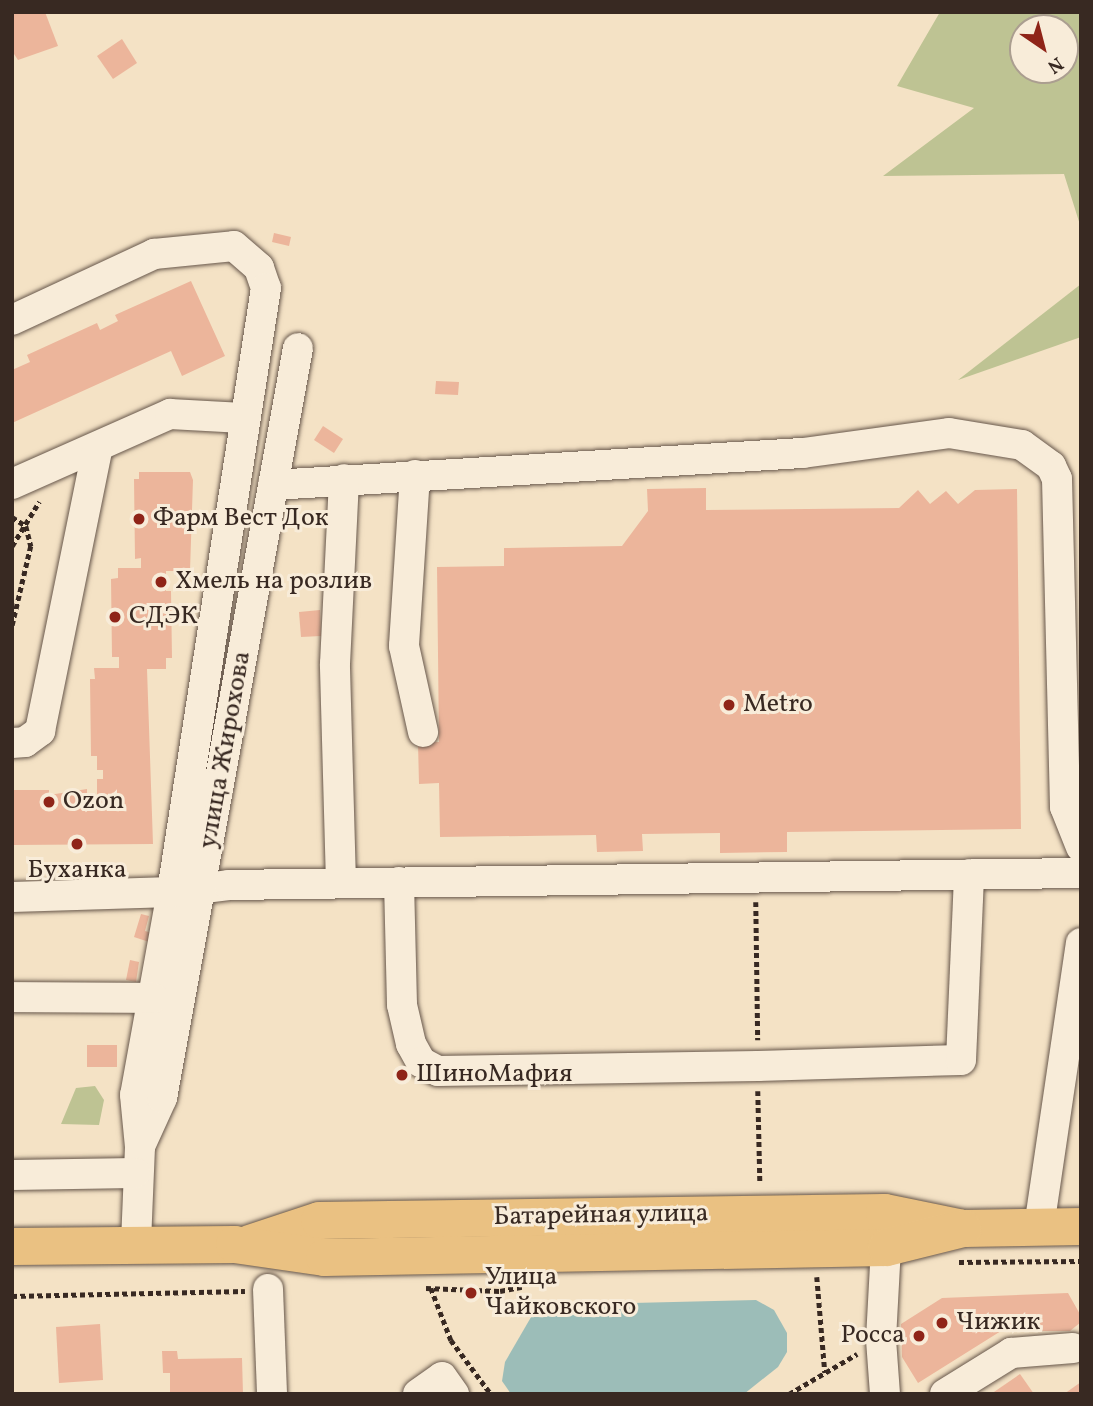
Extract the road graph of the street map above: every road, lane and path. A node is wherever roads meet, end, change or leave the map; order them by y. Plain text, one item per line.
1 (12, 320) edge
2 (298, 348) dead end
3 (243, 418) junction
4 (98, 447) junction
5 (46, 470) junction
6 (415, 475) junction
7 (344, 479) junction
8 (12, 484) edge
9 (273, 485) junction
10 (12, 517) edge
11 (26, 526) junction
12 (12, 546) edge
13 (15, 603) edge
14 (12, 627) edge
15 (424, 732) dead end
16 (12, 743) edge
17 (1081, 846) edge
18 (1081, 873) edge
19 (969, 874) junction
20 (756, 877) junction
21 (399, 882) junction
22 (341, 883) junction
23 (202, 886) junction
24 (172, 892) junction
25 (12, 897) edge
26 (1081, 943) edge
27 (12, 997) edge
28 (153, 999) junction
29 (758, 1066) junction
30 (137, 1160) junction
31 (12, 1175) edge
32 (760, 1182) dead end
33 (1081, 1226) edge
34 (963, 1227) junction
35 (1039, 1227) junction
36 (136, 1244) junction
37 (242, 1245) junction
38 (12, 1246) edge
39 (886, 1247) junction
40 (1081, 1261) edge
41 (949, 1262) dead end
42 (816, 1266) dead end
43 (431, 1288) dead end
44 (268, 1290) joint
45 (12, 1296) edge
46 (881, 1339) junction
47 (1073, 1348) dead end
48 (825, 1374) junction
49 (272, 1394) edge
50 (418, 1394) edge
51 (454, 1394) edge
52 (491, 1394) edge
53 (789, 1394) edge
54 (885, 1394) edge
55 (945, 1394) edge

1 - 3 street, улица Жирохова
2 - 9 street, улица Жирохова
3 - 4 street
3 - 24 street, улица Жирохова
4 - 5 street
4 - 16 street
5 - 8 street
5 - 11 path
6 - 7 street
6 - 15 street
6 - 17 street
7 - 9 street
7 - 22 street
9 - 23 street, улица Жирохова
10 - 11 path
11 - 12 path
11 - 13 path
13 - 14 path
18 - 19 street
19 - 20 street
19 - 29 street
20 - 21 street
20 - 29 path
21 - 22 street
21 - 29 street
22 - 23 street
23 - 24 street
23 - 30 street, улица Жирохова
24 - 25 street
24 - 28 street, улица Жирохова
26 - 35 street
27 - 28 street
28 - 30 street, улица Жирохова
29 - 32 path
30 - 31 street
30 - 36 street, улица Жирохова
33 - 35 main road, Батарейная улица
34 - 35 main road, Батарейная улица
34 - 37 main road, Батарейная улица
34 - 39 main road, Батарейная улица
36 - 37 main road, Батарейная улица
36 - 38 main road, Батарейная улица
37 - 39 main road, Батарейная улица
39 - 46 street
40 - 41 path
42 - 48 path
43 - 52 path
44 - 45 path
44 - 49 street
46 - 48 path
46 - 54 street
47 - 55 street
48 - 53 path
50 - 51 street

